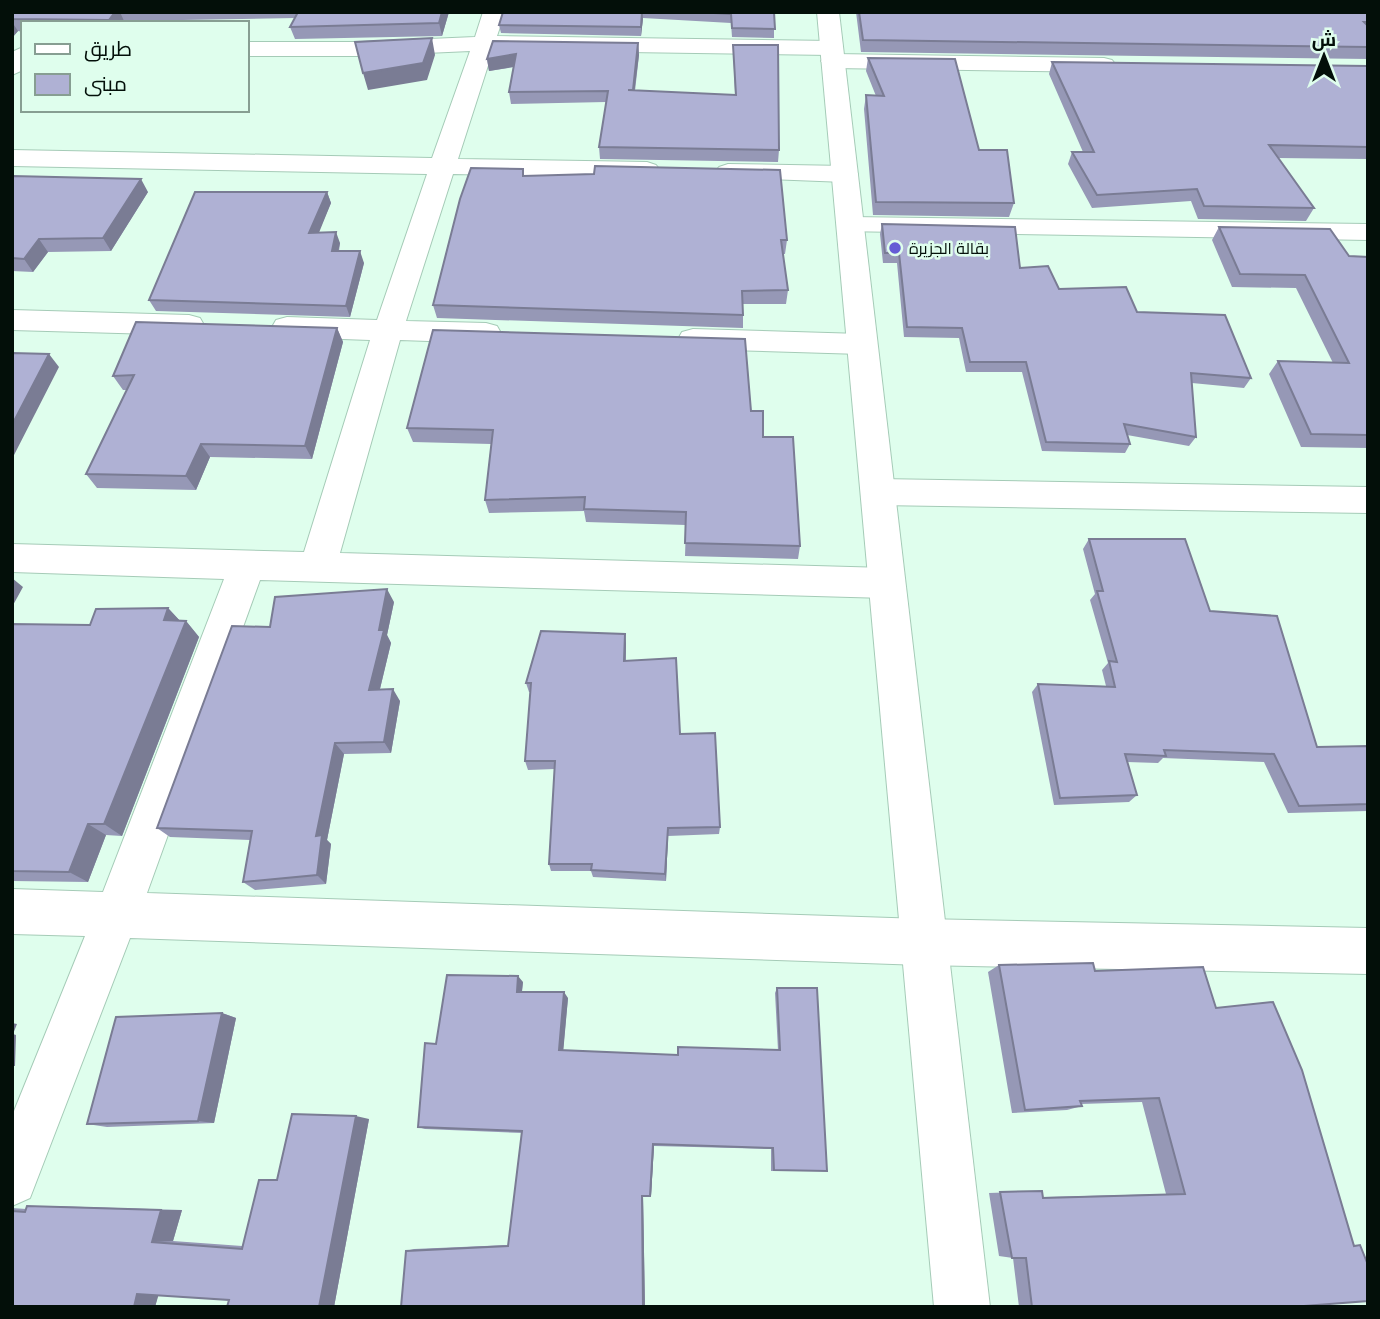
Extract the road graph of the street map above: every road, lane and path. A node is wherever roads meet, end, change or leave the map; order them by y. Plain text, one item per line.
1 (494, 12) edge
2 (831, 41) edge
3 (485, 43) junction
4 (248, 49) edge
5 (1121, 65) edge
6 (12, 158) edge
7 (442, 166) junction
8 (678, 171) edge
9 (706, 172) edge
10 (845, 174) junction
11 (851, 225) junction
12 (1368, 232) edge
13 (12, 320) edge
14 (221, 326) edge
15 (263, 327) edge
16 (388, 330) junction
17 (514, 334) edge
18 (667, 338) edge
19 (862, 344) junction
20 (879, 492) junction
21 (1368, 500) edge
22 (12, 558) edge
23 (318, 566) junction
24 (246, 567) junction
25 (887, 583) junction
26 (12, 911) edge
27 (116, 916) junction
28 (922, 942) junction
29 (1368, 951) edge
30 (12, 1180) edge
31 (962, 1307) edge

1 - 3 street
2 - 3 street
2 - 5 street
2 - 10 street
3 - 4 street
3 - 7 street
6 - 7 street
7 - 8 street
7 - 16 street
9 - 10 street
10 - 11 street
11 - 12 street
11 - 19 street
13 - 14 street
15 - 16 street
16 - 17 street
16 - 23 street
18 - 19 street
19 - 20 street
20 - 21 street
20 - 25 street
22 - 24 street
23 - 24 street
23 - 25 street
24 - 27 street
25 - 28 street
26 - 27 street
27 - 28 street
27 - 30 street
28 - 29 street
28 - 31 street

